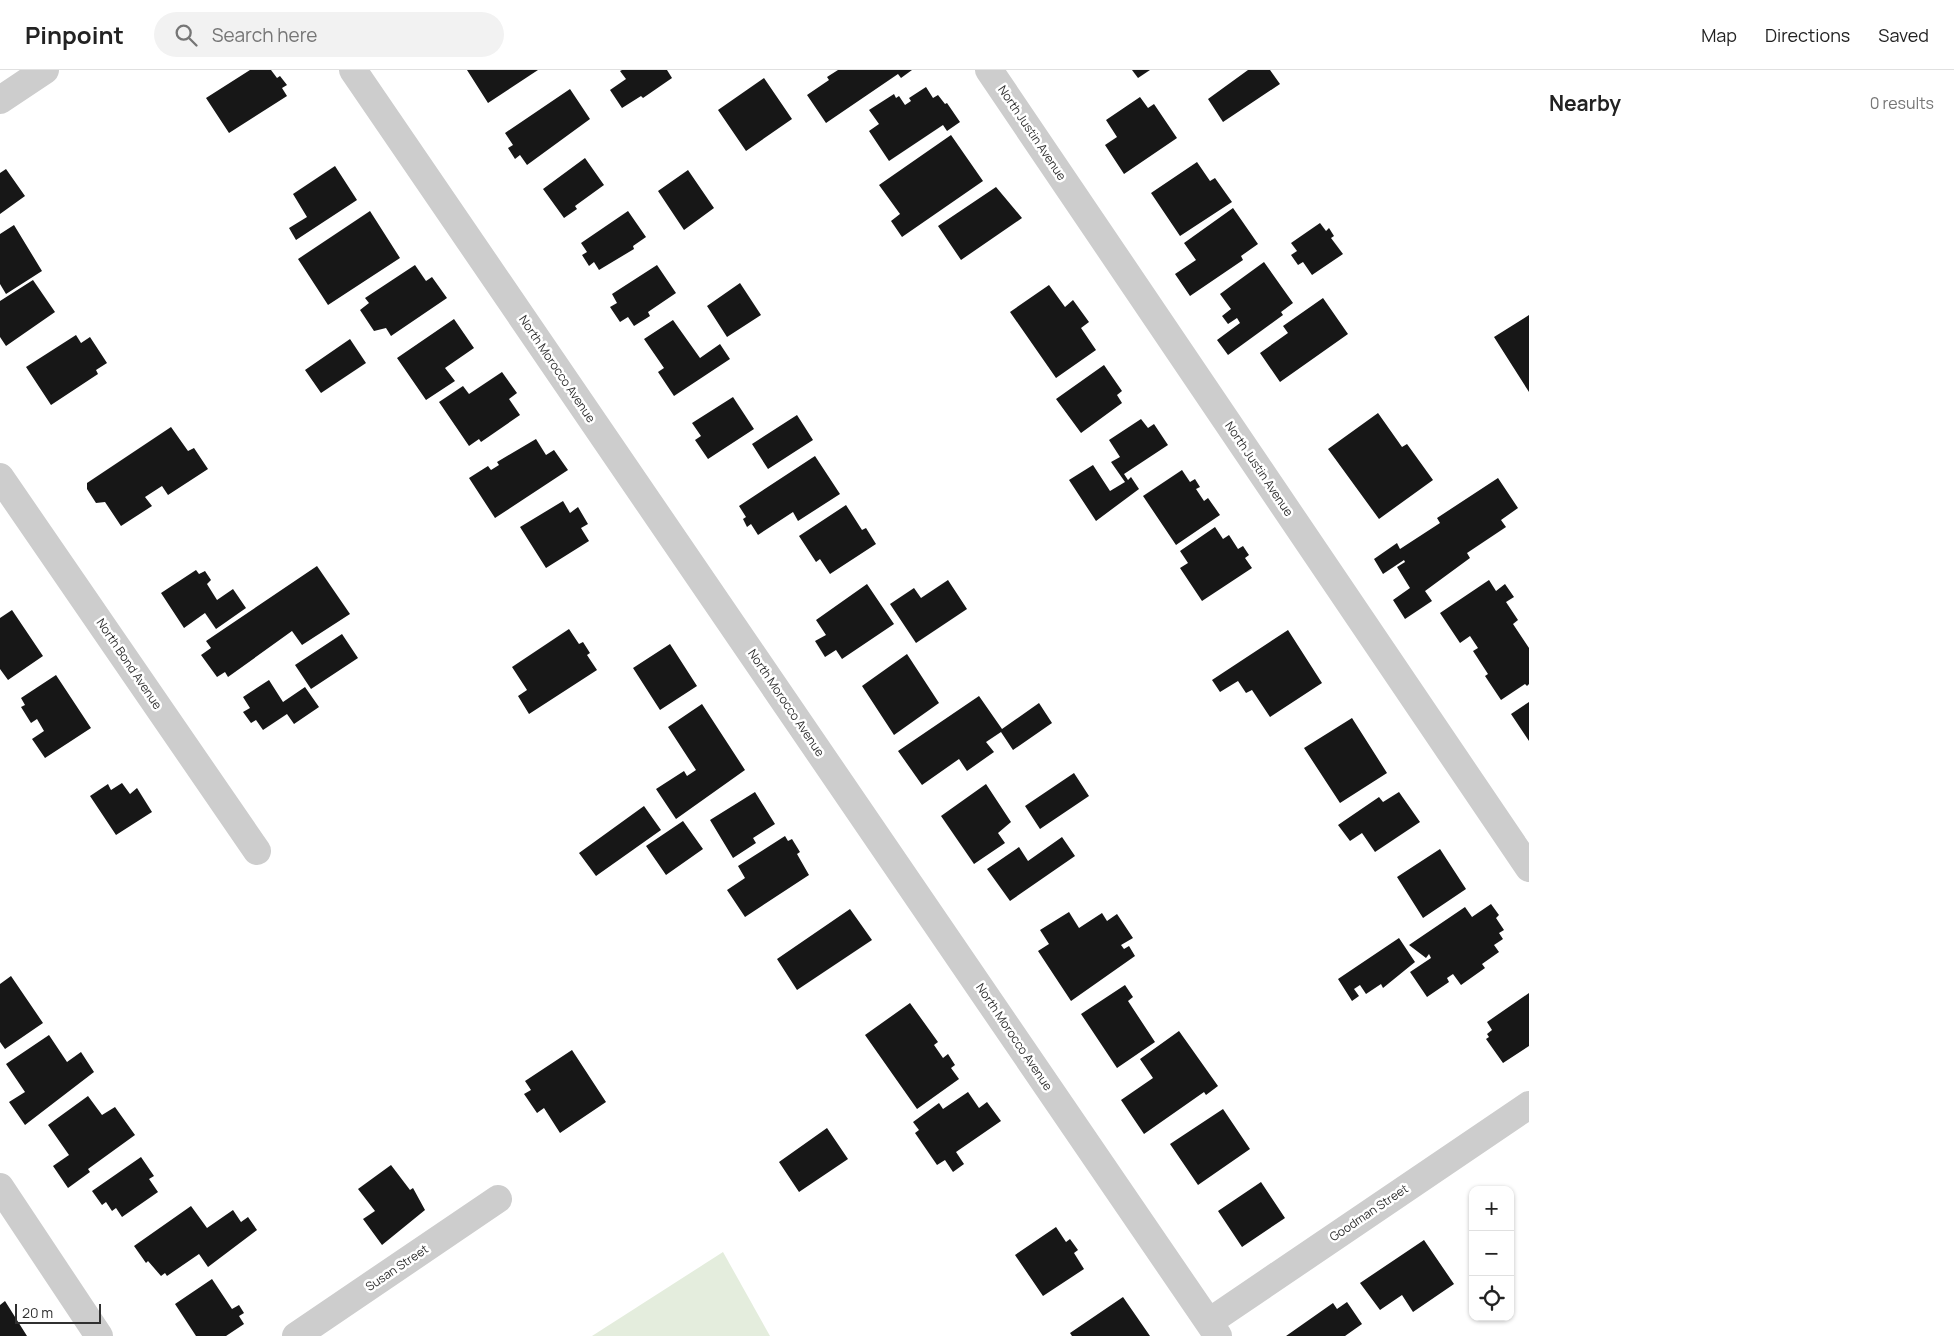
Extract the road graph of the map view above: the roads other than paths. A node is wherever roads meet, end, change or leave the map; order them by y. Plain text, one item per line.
1 (45, 70) edge
2 (353, 70) edge
3 (989, 70) edge
4 (0, 100) edge
5 (0, 477) edge
6 (257, 852) dead end
7 (1529, 868) edge
8 (1529, 1105) edge
9 (0, 1187) edge
10 (498, 1199) dead end
11 (1214, 1329) edge
12 (99, 1336) edge
13 (296, 1336) edge

1 - 4 street
2 - 11 street, North Morocco Avenue
3 - 7 street, North Justin Avenue
5 - 6 street, North Bond Avenue
8 - 11 street, Goodman Street
9 - 12 street
10 - 13 street, Susan Street

